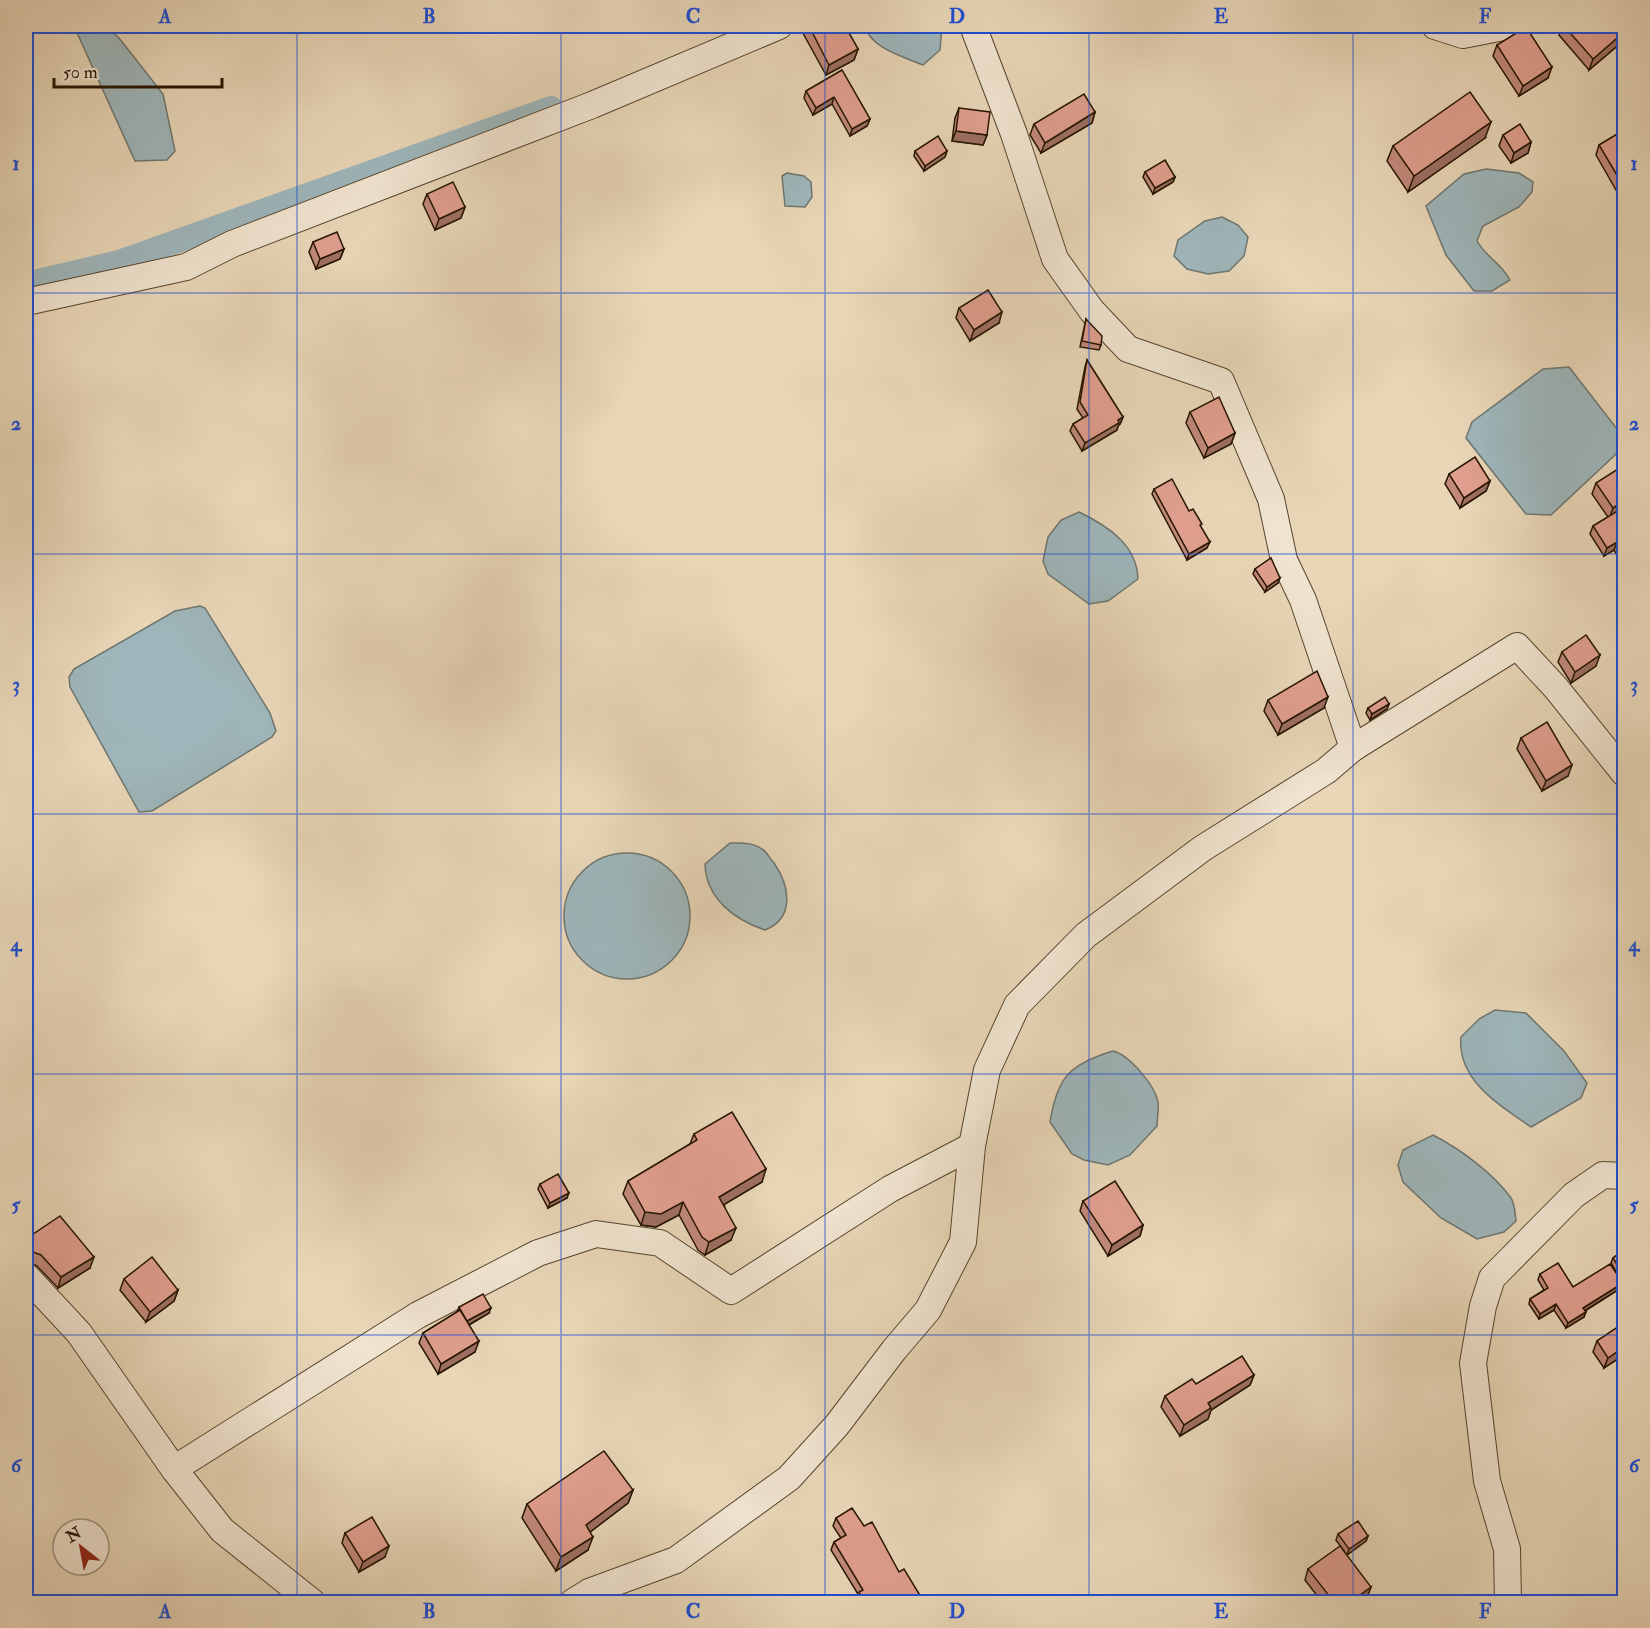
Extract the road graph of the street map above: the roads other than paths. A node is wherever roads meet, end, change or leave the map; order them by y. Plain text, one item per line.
1 (779, 26) edge
2 (973, 26) edge
3 (1435, 26) edge
4 (1509, 26) edge
5 (26, 302) edge
6 (1353, 748) junction
7 (1624, 773) edge
8 (972, 1146) junction
9 (1624, 1176) edge
10 (26, 1276) edge
11 (174, 1469) junction
12 (312, 1602) edge
13 (573, 1602) edge
14 (1508, 1602) edge

1 - 5 street
2 - 6 street
3 - 4 street
6 - 7 street
6 - 8 street
8 - 11 street
8 - 13 street
9 - 14 street
10 - 11 street
11 - 12 street

